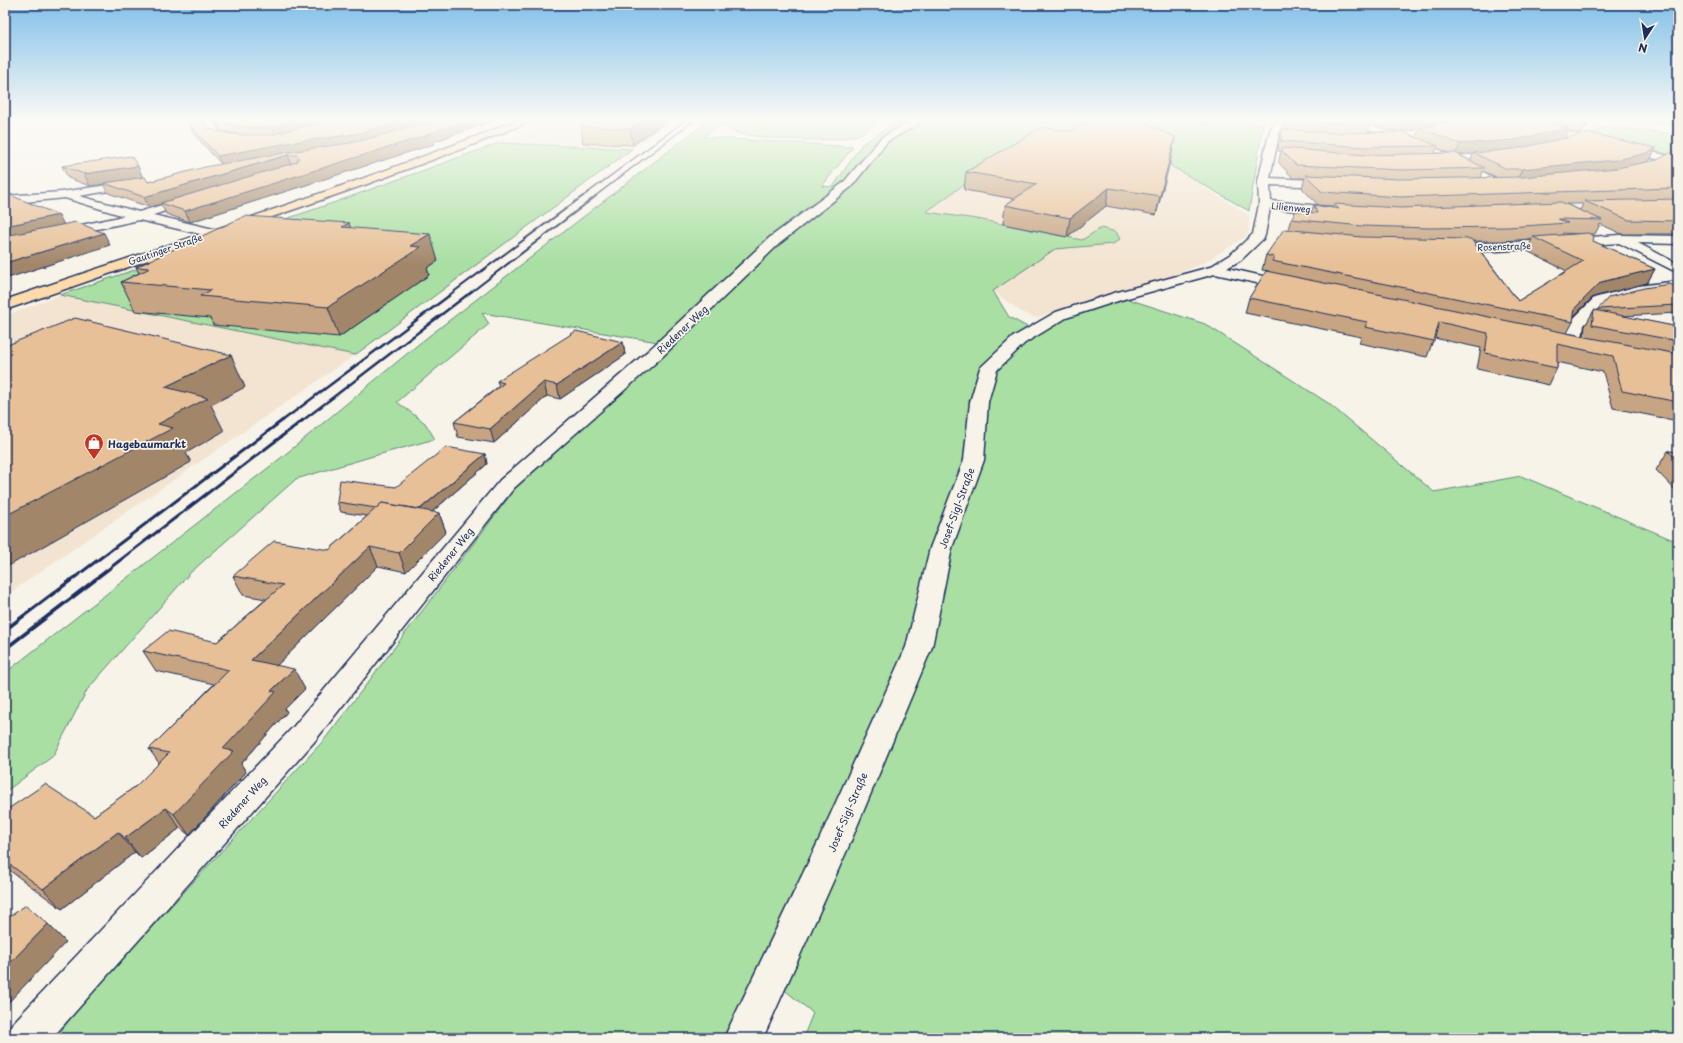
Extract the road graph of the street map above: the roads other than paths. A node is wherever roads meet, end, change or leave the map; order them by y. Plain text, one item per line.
1 (402, 168) edge
2 (862, 168) edge
3 (1269, 168) edge
4 (1466, 168) edge
5 (1264, 181) junction
6 (145, 182) edge
7 (1345, 185) edge
8 (1479, 186) edge
9 (1501, 186) junction
10 (1522, 189) edge
11 (61, 195) junction
12 (205, 196) edge
13 (5, 200) edge
14 (1265, 204) junction
15 (1350, 213) edge
16 (139, 216) junction
17 (1598, 230) dead end
18 (213, 233) junction
19 (1259, 234) junction
20 (1275, 236) dead end
21 (1620, 239) junction
22 (1678, 240) edge
23 (5, 245) edge
24 (1438, 247) edge
25 (1678, 269) edge
26 (1215, 270) junction
27 (1678, 285) edge
28 (1305, 290) edge
29 (5, 305) edge
30 (1558, 342) edge
31 (26, 1038) edge
32 (743, 1038) edge

1 - 18 main road, Gautinger Straße
2 - 31 street, Riedener Weg
3 - 5 street
4 - 9 street
5 - 7 street
5 - 14 street
6 - 11 street
8 - 9 street
9 - 10 street
11 - 13 street
11 - 16 street
12 - 16 street
14 - 15 street, Lilienweg
14 - 19 street
16 - 18 street
16 - 23 street
17 - 21 street
18 - 29 main road, Gautinger Straße
19 - 20 street
19 - 26 street, Josef-Sigl-Straße
21 - 22 street, Rosenstraße
21 - 24 street, Rosenstraße
21 - 25 street
26 - 28 street
26 - 32 street, Josef-Sigl-Straße
27 - 30 street

